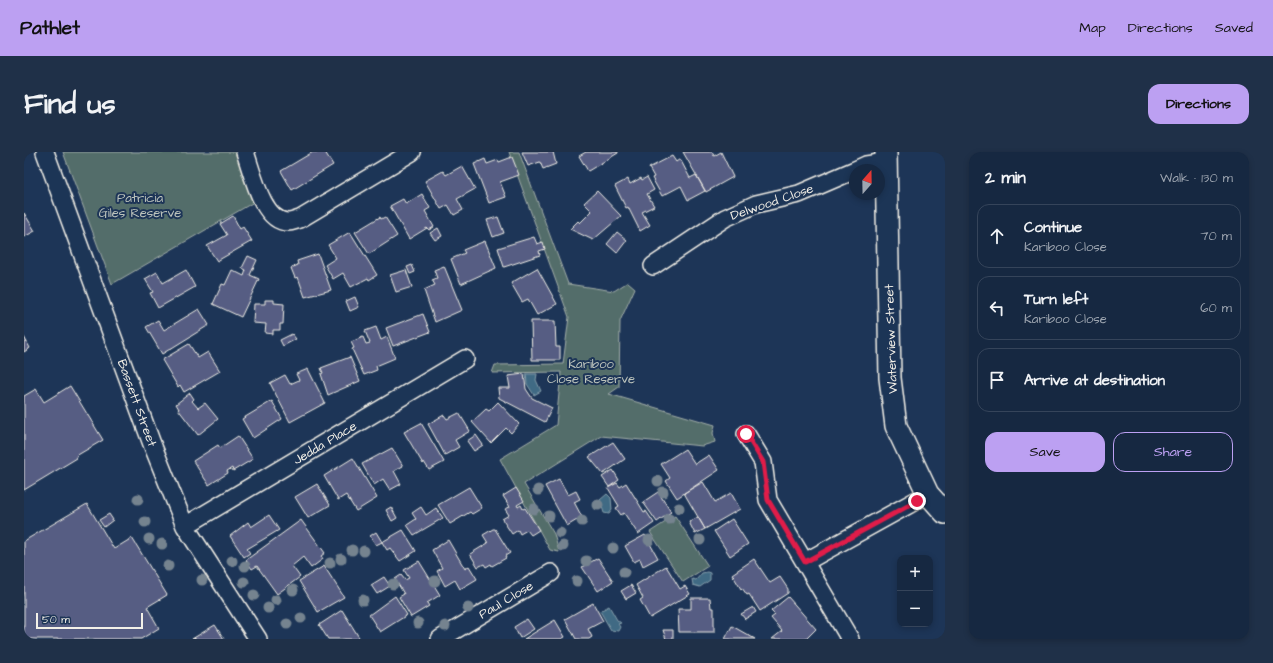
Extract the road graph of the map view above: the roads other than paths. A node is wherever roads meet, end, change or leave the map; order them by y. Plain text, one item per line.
1 (44, 152) edge
2 (245, 152) edge
3 (412, 152) edge
4 (886, 157) edge
5 (868, 164) edge
6 (849, 173) edge
7 (653, 266) dead end
8 (465, 359) dead end
9 (746, 434) dead end
10 (928, 494) junction
11 (945, 513) edge
12 (185, 526) junction
13 (805, 562) junction
14 (551, 573) dead end
15 (258, 639) edge
16 (440, 639) edge
17 (850, 639) edge

1 - 12 street, Bassett Street
2 - 3 street
4 - 5 street, Delwood Close
4 - 10 street, Waterview Street
6 - 7 street, Delwood Close
8 - 12 street, Jedda Place
9 - 13 street
10 - 11 street, Waterview Street
10 - 13 street
12 - 15 street, Bassett Street
13 - 17 street
14 - 16 street, Paul Close

